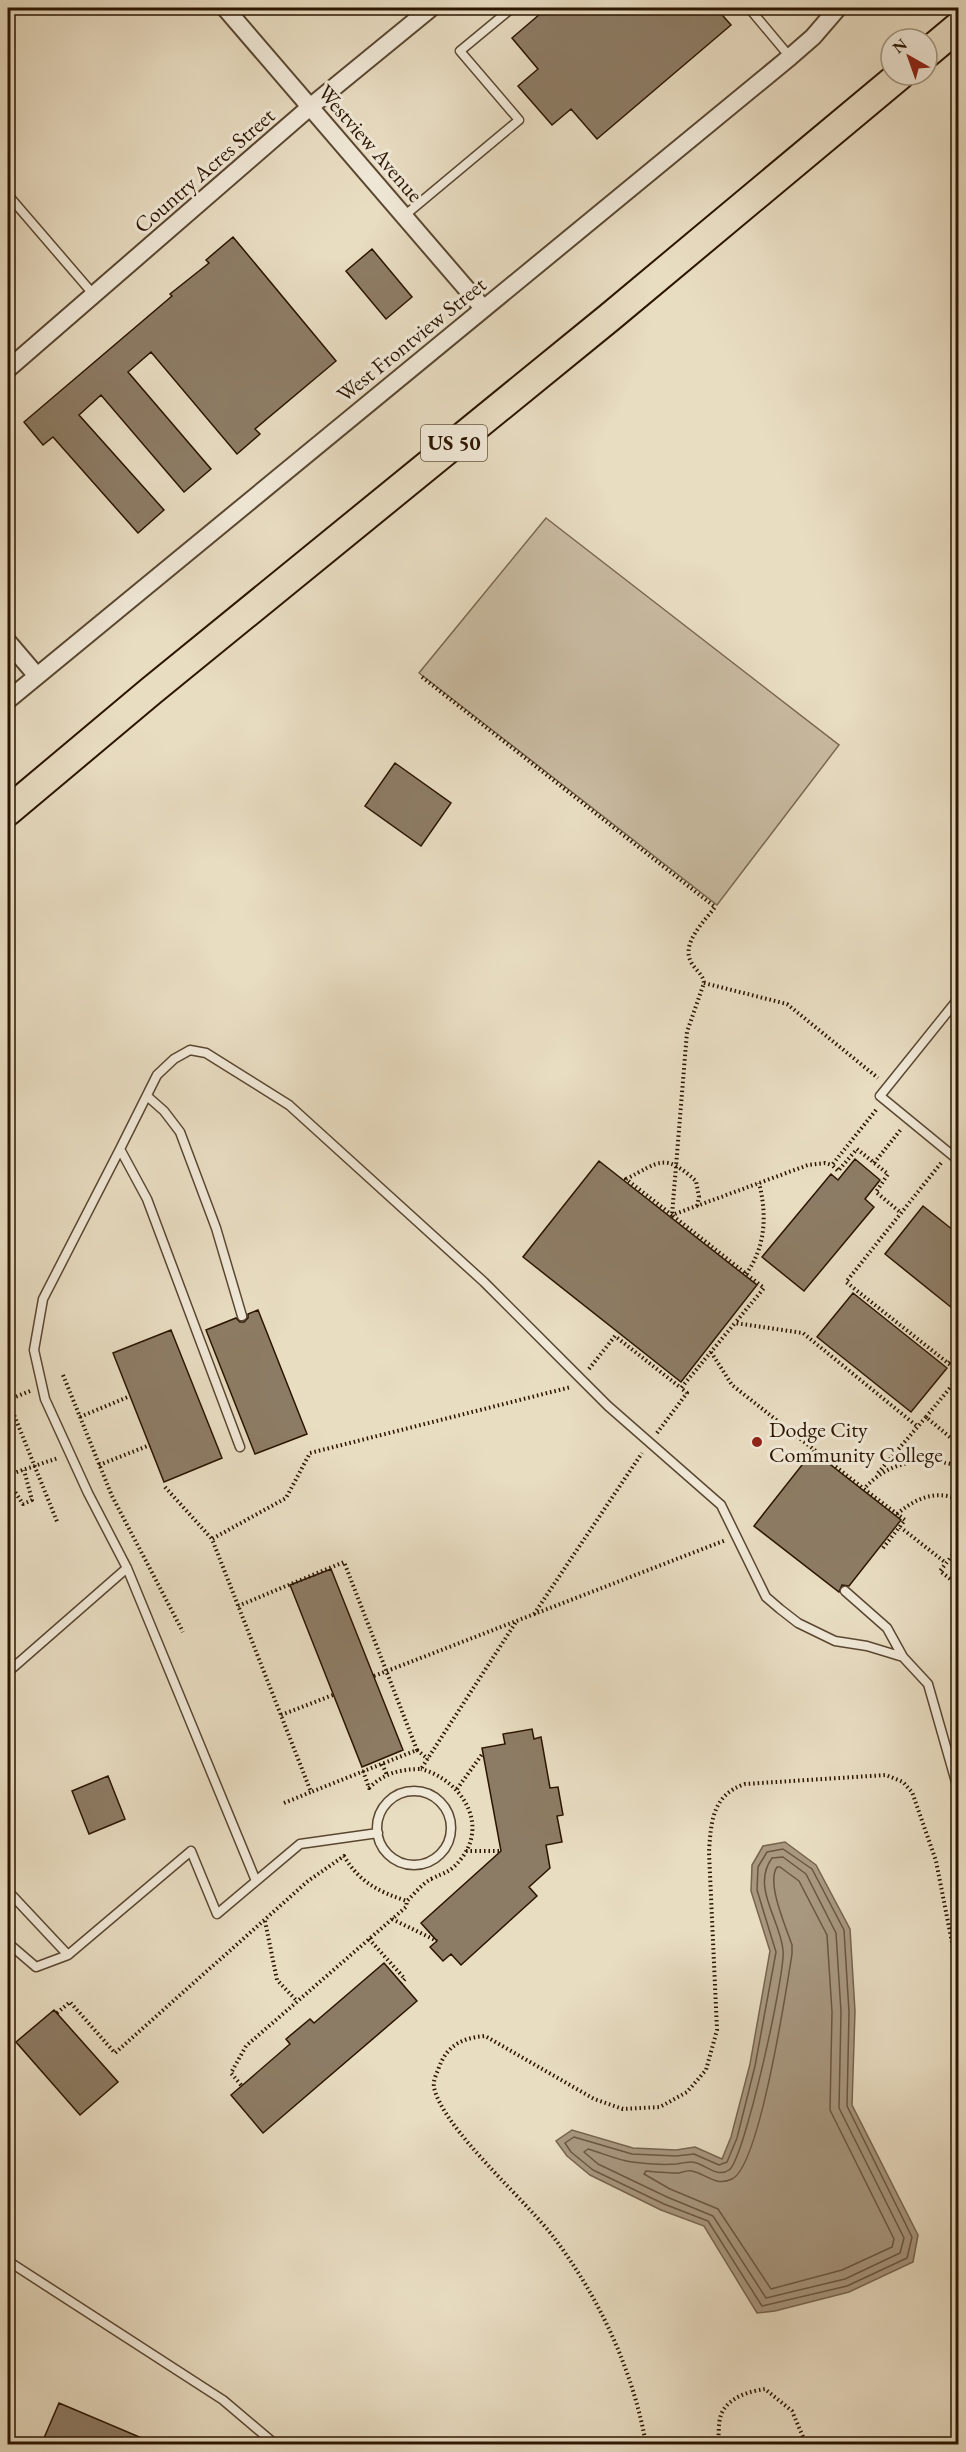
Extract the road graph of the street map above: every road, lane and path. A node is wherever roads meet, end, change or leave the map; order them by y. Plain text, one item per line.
1 (225, 8) edge
2 (431, 8) edge
3 (512, 8) edge
4 (749, 8) edge
5 (838, 8) edge
6 (958, 27) edge
7 (939, 43) edge
8 (790, 57) junction
9 (886, 87) edge
10 (310, 107) junction
11 (8, 195) edge
12 (404, 216) junction
13 (94, 295) junction
14 (483, 308) junction
15 (8, 369) edge
16 (8, 642) edge
17 (36, 676) junction
18 (422, 677) dead end
19 (8, 700) edge
20 (8, 811) edge
21 (704, 983) junction
22 (958, 999) edge
23 (888, 1086) junction
24 (147, 1096) junction
25 (885, 1100) junction
26 (909, 1119) junction
27 (120, 1149) junction
28 (950, 1153) junction
29 (958, 1160) edge
30 (874, 1163) junction
31 (676, 1165) junction
32 (832, 1165) junction
33 (759, 1183) junction
34 (697, 1206) junction
35 (902, 1213) junction
36 (672, 1215) junction
37 (746, 1274) junction
38 (242, 1316) dead end
39 (735, 1323) junction
40 (958, 1350) edge
41 (711, 1352) junction
42 (948, 1363) junction
43 (958, 1371) edge
44 (63, 1375) dead end
45 (581, 1378) junction
46 (958, 1378) edge
47 (42, 1386) junction
48 (681, 1388) junction
49 (130, 1396) dead end
50 (80, 1417) junction
51 (926, 1417) junction
52 (918, 1427) junction
53 (650, 1442) junction
54 (958, 1444) edge
55 (150, 1445) dead end
56 (240, 1447) dead end
57 (70, 1453) junction
58 (958, 1461) edge
59 (99, 1465) junction
60 (34, 1466) junction
61 (24, 1470) junction
62 (8, 1475) edge
63 (875, 1476) junction
64 (8, 1481) edge
65 (165, 1487) dead end
66 (864, 1489) junction
67 (958, 1499) edge
68 (897, 1514) junction
69 (58, 1524) dead end
70 (900, 1527) junction
71 (736, 1536) junction
72 (212, 1539) junction
73 (883, 1548) dead end
74 (958, 1548) edge
75 (946, 1563) junction
76 (127, 1568) junction
77 (958, 1585) edge
78 (845, 1591) dead end
79 (238, 1606) junction
80 (534, 1614) junction
81 (517, 1621) junction
82 (183, 1632) dead end
83 (903, 1657) junction
84 (8, 1672) edge
85 (387, 1672) junction
86 (374, 1676) dead end
87 (333, 1695) dead end
88 (281, 1715) junction
89 (417, 1750) junction
90 (483, 1753) dead end
91 (428, 1759) junction
92 (382, 1764) junction
93 (421, 1769) junction
94 (363, 1771) junction
95 (387, 1774) junction
96 (457, 1789) junction
97 (958, 1789) edge
98 (311, 1792) junction
99 (284, 1803) dead end
100 (378, 1833) junction
101 (466, 1851) junction
102 (501, 1851) dead end
103 (256, 1881) junction
104 (8, 1891) edge
105 (407, 1901) junction
106 (392, 1918) junction
107 (264, 1920) junction
108 (369, 1939) junction
109 (437, 1941) dead end
110 (8, 1943) edge
111 (68, 1955) junction
112 (958, 1973) edge
113 (401, 1983) dead end
114 (297, 2001) junction
115 (57, 2013) dead end
116 (241, 2085) dead end
117 (8, 2261) edge
118 (275, 2445) edge
119 (646, 2445) edge
120 (718, 2445) edge
121 (806, 2445) edge

1 - 10 street, Westview Avenue
2 - 10 street, Country Acres Street
3 - 12 lane
4 - 8 lane
5 - 8 street, West Frontview Street
6 - 7 highway
8 - 14 street, West Frontview Street
9 - 20 highway, US 50
10 - 12 street, Westview Avenue
10 - 13 street, Country Acres Street
11 - 13 lane
12 - 14 street, Westview Avenue
13 - 15 street, Country Acres Street
14 - 17 street, West Frontview Street
16 - 17 street
17 - 19 street, West Frontview Street
18 - 21 path
21 - 23 path
21 - 31 path
22 - 23 lane
23 - 25 lane
24 - 27 lane
24 - 38 lane
24 - 45 lane
25 - 26 lane
25 - 32 path
26 - 28 lane
26 - 30 path
27 - 47 lane
27 - 56 lane
28 - 29 lane
28 - 35 path
30 - 32 path
30 - 35 path
31 - 34 path
31 - 36 path
31 - 36 path
32 - 33 path
33 - 34 path
33 - 37 path
34 - 36 path
35 - 42 path
36 - 37 path
37 - 39 path
39 - 41 path
39 - 52 path
40 - 42 path
41 - 48 path
41 - 66 path
42 - 43 path
44 - 50 path
45 - 48 path
45 - 53 lane
45 - 72 path
46 - 51 path
47 - 57 lane
47 - 60 path
48 - 53 path
49 - 50 path
50 - 59 path
51 - 52 path
51 - 54 path
52 - 63 path
53 - 71 lane
53 - 80 path
55 - 59 path
57 - 60 path
57 - 76 lane
58 - 63 path
59 - 82 path
60 - 61 path
60 - 69 path
61 - 62 path
61 - 64 path
63 - 66 path
65 - 72 path
66 - 68 path
67 - 68 path
68 - 70 path
70 - 73 path
70 - 75 path
71 - 80 path
71 - 83 lane
72 - 79 path
74 - 75 path
75 - 77 path
76 - 84 lane
76 - 103 lane
78 - 83 lane
79 - 85 path
79 - 88 path
80 - 81 path
81 - 85 path
81 - 91 path
83 - 97 lane
85 - 86 path
85 - 89 path
87 - 88 path
88 - 98 path
89 - 91 path
89 - 92 path
90 - 96 path
91 - 93 path
92 - 94 path
92 - 95 path
93 - 95 path
93 - 96 path
94 - 95 path
94 - 98 path
96 - 101 path
98 - 99 path
100 - 100 lane
100 - 103 lane
101 - 102 path
101 - 105 path
103 - 111 lane
104 - 111 lane
105 - 106 path
105 - 107 path
106 - 108 path
106 - 109 path
107 - 114 path
107 - 115 path
108 - 113 path
108 - 114 path
110 - 111 lane
112 - 119 path
114 - 116 path
117 - 118 lane
120 - 121 path

